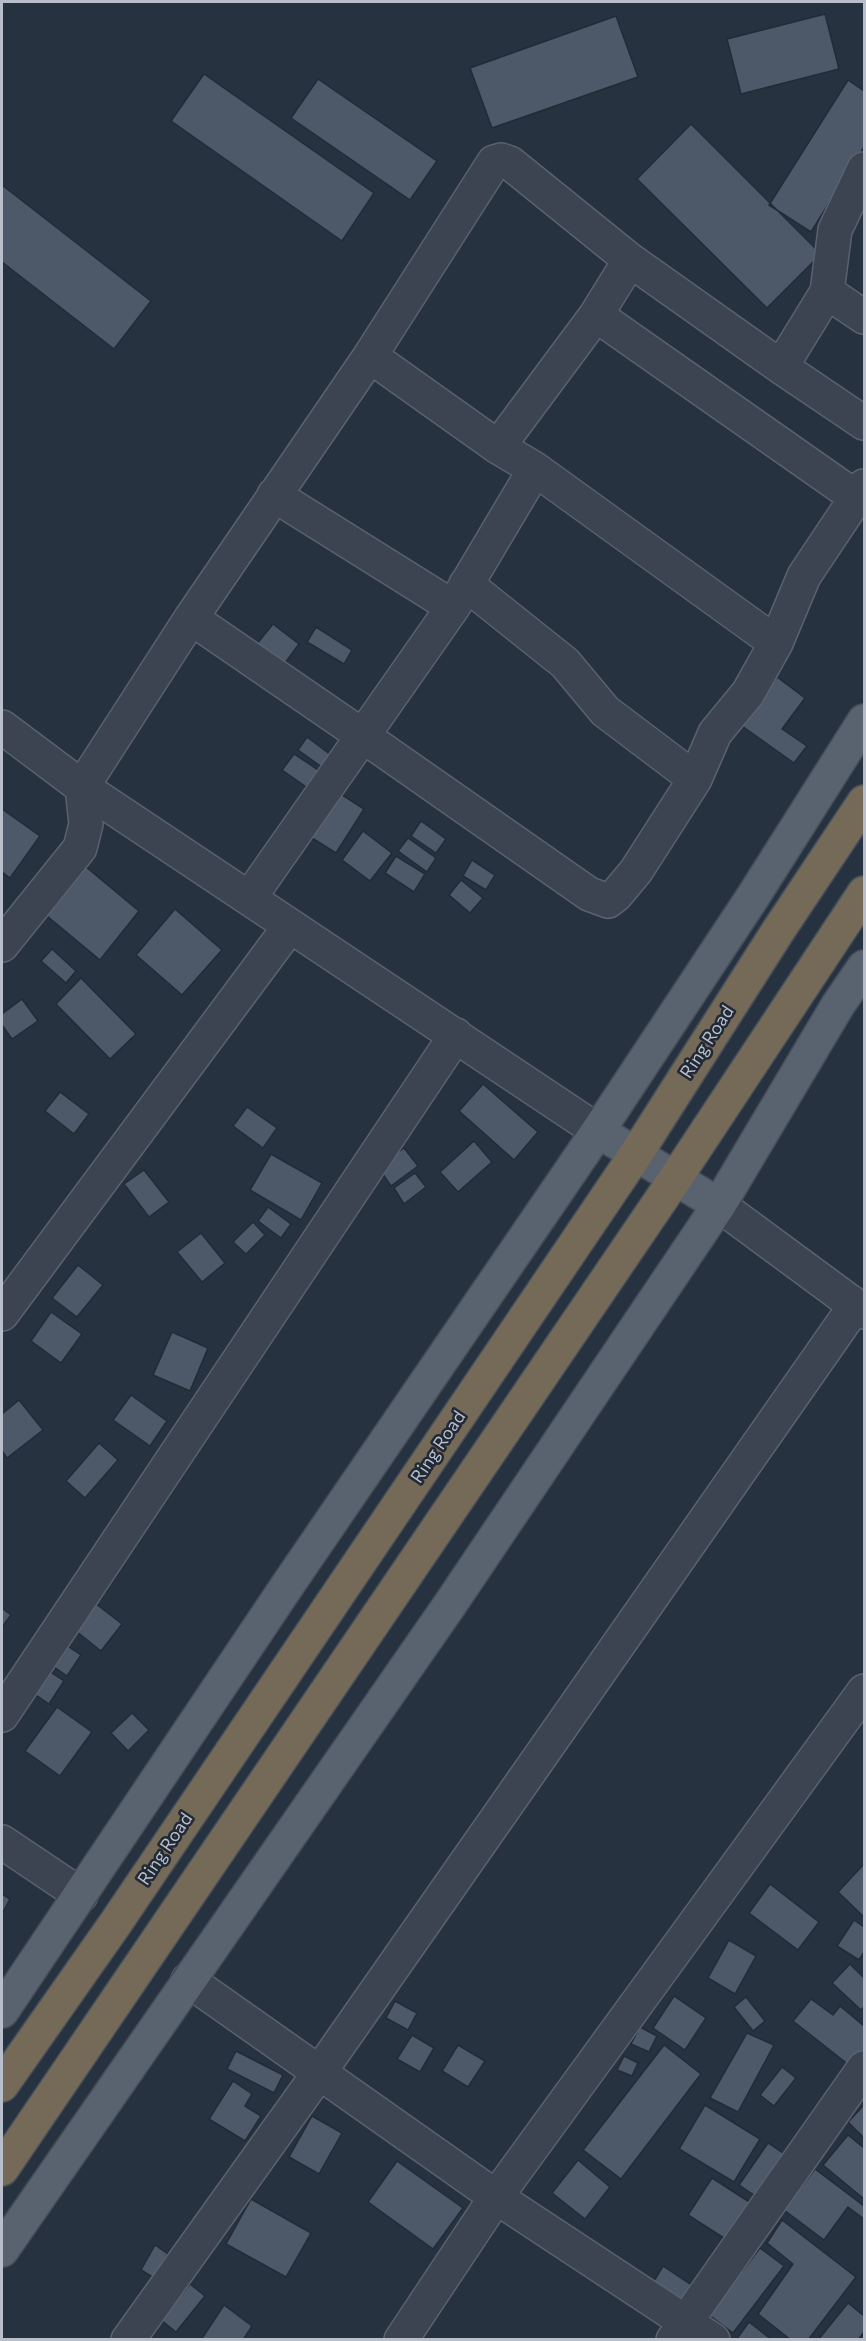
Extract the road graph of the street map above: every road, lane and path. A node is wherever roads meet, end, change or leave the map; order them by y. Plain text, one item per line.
1 (864, 169) edge
2 (630, 260) junction
3 (827, 292) junction
4 (596, 315) junction
5 (864, 317) edge
6 (370, 357) junction
7 (781, 367) junction
8 (864, 423) edge
9 (498, 447) junction
10 (535, 469) junction
11 (861, 492) edge
12 (274, 495) junction
13 (460, 596) junction
14 (190, 618) junction
15 (776, 643) junction
16 (864, 721) edge
17 (2, 727) edge
18 (363, 736) junction
19 (695, 779) junction
20 (82, 787) junction
21 (864, 802) edge
22 (864, 893) edge
23 (250, 897) junction
24 (290, 926) junction
25 (2, 945) edge
26 (864, 967) edge
27 (456, 1035) junction
28 (598, 1131) junction
29 (636, 1155) junction
30 (675, 1179) junction
31 (718, 1205) junction
32 (860, 1309) edge
33 (2, 1314) edge
34 (864, 1691) edge
35 (2, 1715) edge
36 (2, 1842) edge
37 (81, 1895) junction
38 (188, 1980) junction
39 (2, 2011) edge
40 (864, 2068) edge
41 (319, 2073) junction
42 (2, 2085) edge
43 (2, 2169) edge
44 (496, 2197) junction
45 (2, 2250) edge
46 (679, 2330) edge
47 (128, 2340) edge
48 (401, 2340) edge
49 (713, 2340) edge

1 - 3 street
2 - 4 street
2 - 6 street
2 - 7 street
3 - 5 street
3 - 7 street
4 - 9 street
4 - 11 street
6 - 9 street
6 - 12 street
7 - 8 street
9 - 10 street
10 - 13 street
10 - 15 street
11 - 15 street
12 - 13 street
12 - 14 street
13 - 18 street
13 - 19 street
14 - 18 street
14 - 20 street
15 - 19 street
16 - 28 main road
17 - 20 street
18 - 19 street
18 - 23 street
20 - 23 street
20 - 25 street
21 - 29 highway, Ring Road
22 - 30 highway
23 - 24 street
24 - 27 street
24 - 33 street
26 - 31 main road
27 - 28 street
27 - 35 street
28 - 29 main road
28 - 37 main road
29 - 30 main road
29 - 42 highway, Ring Road
30 - 31 main road
30 - 43 highway
31 - 32 street
31 - 38 main road
32 - 41 street
34 - 44 street
36 - 37 street
37 - 39 main road
38 - 41 street
38 - 45 main road
40 - 46 street
41 - 44 street
41 - 47 street
44 - 46 street
44 - 48 street
46 - 49 street

